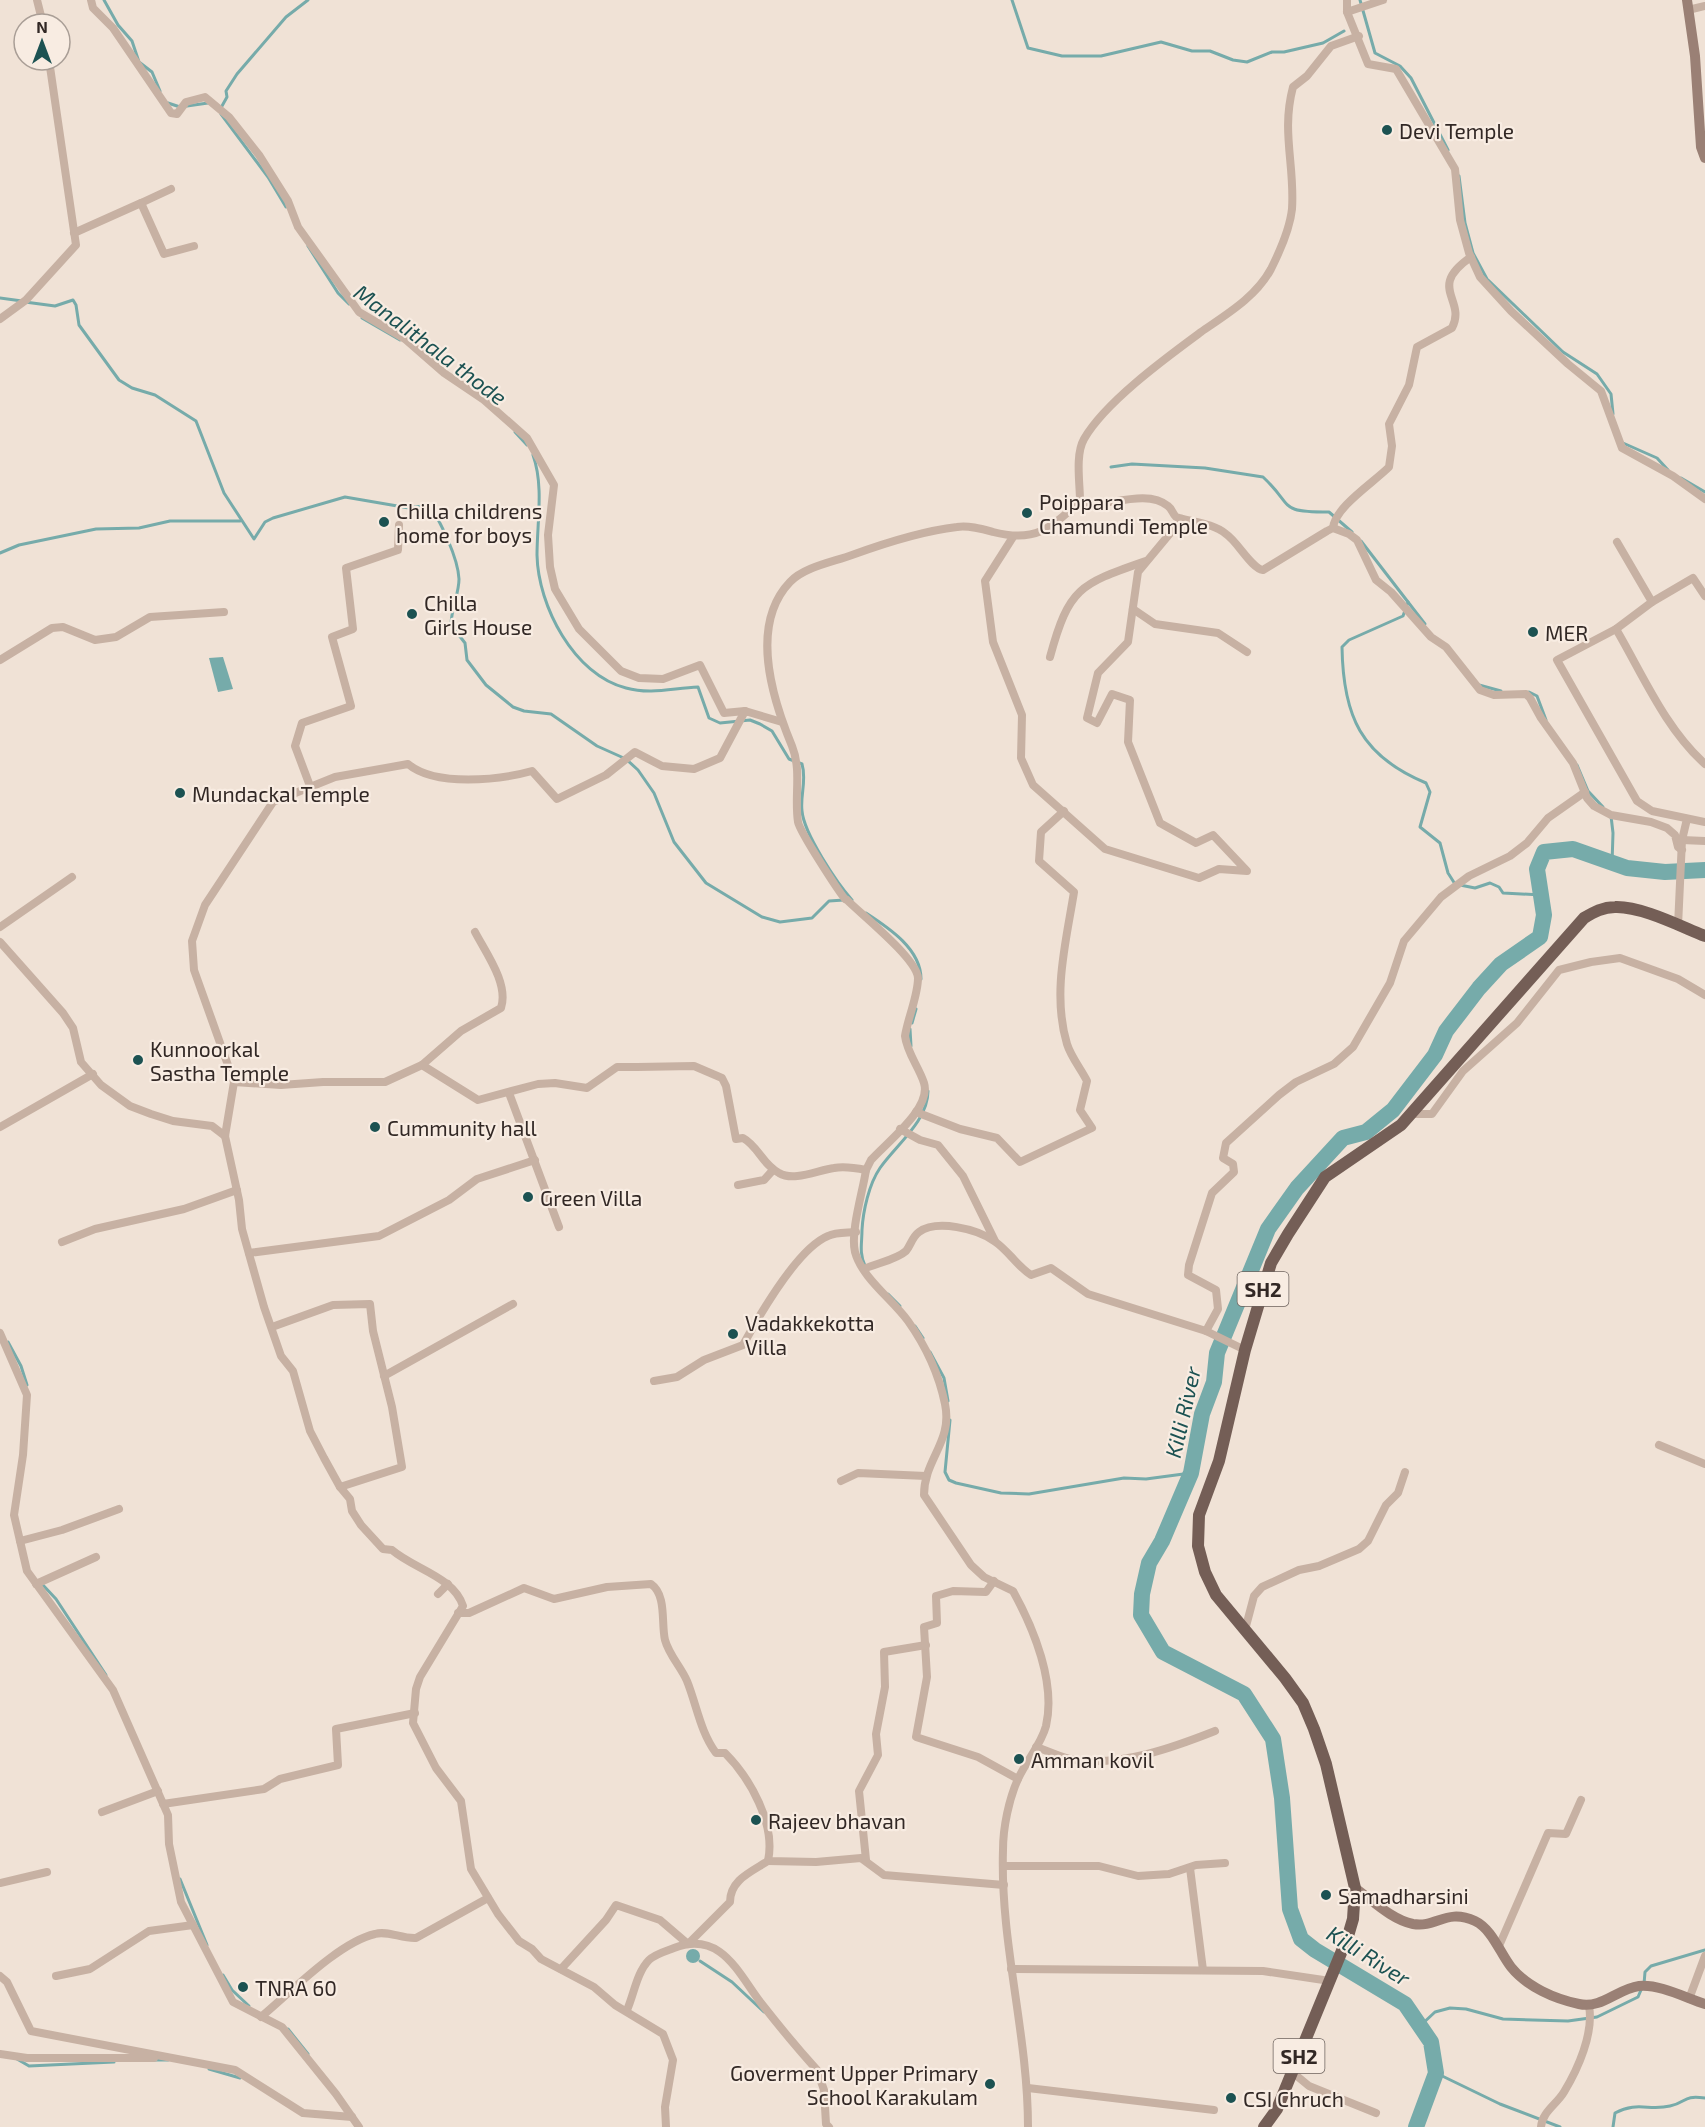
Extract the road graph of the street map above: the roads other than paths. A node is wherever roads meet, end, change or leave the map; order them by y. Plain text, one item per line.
1 (91, 0) edge
2 (1347, 0) edge
3 (1383, 0) edge
4 (1688, 5) edge
5 (1705, 6) edge
6 (1347, 12) junction
7 (1359, 36) junction
8 (51, 72) edge
9 (1705, 158) edge
10 (171, 189) dead end
11 (141, 203) junction
12 (74, 233) junction
13 (194, 246) dead end
14 (1471, 257) junction
15 (2, 314) edge
16 (1705, 499) edge
17 (1077, 504) junction
18 (1182, 519) junction
19 (399, 525) dead end
20 (1333, 528) junction
21 (1013, 537) junction
22 (1617, 542) dead end
23 (1147, 561) junction
24 (1705, 596) edge
25 (1652, 602) junction
26 (1133, 609) junction
27 (224, 612) dead end
28 (1616, 629) junction
29 (1248, 652) dead end
30 (1050, 657) dead end
31 (0, 660) edge
32 (745, 711) junction
33 (782, 722) junction
34 (1705, 764) edge
35 (310, 786) junction
36 (1585, 792) junction
37 (1064, 811) junction
38 (1687, 819) junction
39 (1705, 822) edge
40 (1682, 840) junction
41 (1705, 841) edge
42 (1682, 855) junction
43 (72, 877) dead end
44 (1678, 926) junction
45 (0, 927) edge
46 (475, 933) dead end
47 (1705, 936) edge
48 (0, 942) edge
49 (1705, 995) edge
50 (422, 1065) junction
51 (93, 1074) junction
52 (234, 1082) junction
53 (509, 1093) junction
54 (916, 1112) junction
55 (1410, 1114) junction
56 (0, 1127) edge
57 (901, 1130) junction
58 (225, 1136) junction
59 (535, 1160) junction
60 (773, 1170) junction
61 (866, 1170) junction
62 (738, 1185) dead end
63 (237, 1190) junction
64 (559, 1227) dead end
65 (856, 1232) junction
66 (995, 1241) junction
67 (62, 1242) dead end
68 (249, 1253) junction
69 (866, 1268) junction
70 (513, 1304) dead end
71 (272, 1327) junction
72 (1206, 1331) junction
73 (0, 1333) edge
74 (1245, 1350) junction
75 (4, 1351) edge
76 (384, 1376) junction
77 (654, 1381) dead end
78 (1659, 1445) dead end
79 (1705, 1464) edge
80 (1405, 1472) dead end
81 (926, 1476) junction
82 (840, 1481) dead end
83 (340, 1487) junction
84 (119, 1509) dead end
85 (20, 1541) junction
86 (96, 1557) dead end
87 (994, 1581) junction
88 (36, 1584) junction
89 (448, 1584) junction
90 (438, 1594) dead end
91 (458, 1613) junction
92 (1245, 1629) junction
93 (926, 1645) junction
94 (415, 1713) junction
95 (1215, 1731) dead end
96 (1036, 1747) junction
97 (1018, 1779) junction
98 (158, 1791) junction
99 (1581, 1800) dead end
100 (163, 1804) junction
101 (102, 1812) dead end
102 (866, 1860) junction
103 (768, 1861) junction
104 (1225, 1863) dead end
105 (1004, 1866) junction
106 (1190, 1868) junction
107 (47, 1872) dead end
108 (0, 1883) edge
109 (1004, 1885) junction
110 (1355, 1888) junction
111 (488, 1898) junction
112 (193, 1925) junction
113 (688, 1944) junction
114 (1499, 1946) junction
115 (1705, 1956) edge
116 (561, 1969) junction
117 (1011, 1969) junction
118 (1203, 1970) junction
119 (0, 1976) edge
120 (56, 1976) dead end
121 (1330, 1981) junction
122 (1689, 1999) junction
123 (1705, 2004) edge
124 (1589, 2006) junction
125 (627, 2010) junction
126 (261, 2017) junction
127 (0, 2054) edge
128 (173, 2057) junction
129 (1292, 2072) junction
130 (1028, 2088) junction
131 (1214, 2110) dead end
132 (1376, 2113) dead end
133 (352, 2117) junction
134 (358, 2126) edge
135 (1541, 2126) edge
136 (666, 2127) edge
137 (829, 2127) edge
138 (1028, 2127) edge
139 (1263, 2127) edge

1 - 32 street
2 - 6 street
3 - 6 street
4 - 5 street
4 - 9 main road
6 - 7 street
7 - 14 street
7 - 17 street
8 - 12 street
10 - 11 street
11 - 12 street
11 - 13 street
12 - 15 street
14 - 16 street
14 - 20 street
17 - 18 street
17 - 21 street
18 - 20 street
18 - 23 street
19 - 35 street
20 - 36 street
21 - 33 street
21 - 37 street
22 - 25 street
23 - 26 street
23 - 30 street
24 - 25 street
25 - 28 street
26 - 29 street
26 - 37 street
27 - 31 street
28 - 34 street
28 - 38 street
32 - 33 street
32 - 35 street
33 - 54 street
35 - 52 street
36 - 42 street
36 - 72 street
37 - 54 street
38 - 39 street
38 - 40 street
40 - 41 street
40 - 42 street
42 - 44 street
43 - 45 street
44 - 47 main road, SH2
44 - 55 main road, SH2
46 - 50 street
48 - 51 street
49 - 55 street
50 - 52 street
50 - 53 street
51 - 56 street
51 - 58 street
52 - 58 street
53 - 59 street
53 - 60 street
54 - 57 street
55 - 74 main road, SH2
57 - 61 street
57 - 66 street
58 - 63 street
59 - 64 street
59 - 68 street
60 - 61 street
60 - 62 street
61 - 65 street
63 - 67 street
63 - 68 street
65 - 69 street
65 - 77 street
66 - 69 street
66 - 72 street
68 - 71 street
69 - 81 street
70 - 76 street
71 - 76 street
71 - 83 street
72 - 74 street
73 - 75 street
74 - 92 main road, SH2
75 - 85 street
76 - 83 street
78 - 79 street
80 - 92 street
81 - 82 street
81 - 87 street
83 - 89 street
84 - 85 street
85 - 88 street
86 - 88 street
87 - 93 street
87 - 96 street
88 - 98 street
89 - 90 street
89 - 91 street
91 - 94 street
91 - 103 street
92 - 110 main road, SH2
93 - 97 street
93 - 102 street
94 - 100 street
94 - 111 street
95 - 96 street
96 - 97 street
97 - 105 street
98 - 100 street
98 - 101 street
99 - 114 street
100 - 112 street
102 - 103 street
102 - 109 street
103 - 113 street
104 - 106 street
105 - 106 street
105 - 109 street
106 - 118 street
107 - 108 street
109 - 117 street
110 - 114 main road
110 - 121 main road, SH2
111 - 116 street
111 - 126 street
112 - 120 street
112 - 126 street
113 - 116 street
113 - 125 street
113 - 137 street
114 - 124 main road
115 - 122 street
116 - 125 street
117 - 118 street
117 - 130 street
118 - 121 street
119 - 128 street
121 - 129 main road, SH2
122 - 123 main road
122 - 124 main road
124 - 135 street
125 - 136 street
126 - 133 street
127 - 128 street
128 - 133 street
129 - 132 street
129 - 139 main road, SH2
130 - 131 street
130 - 138 street
133 - 134 street

